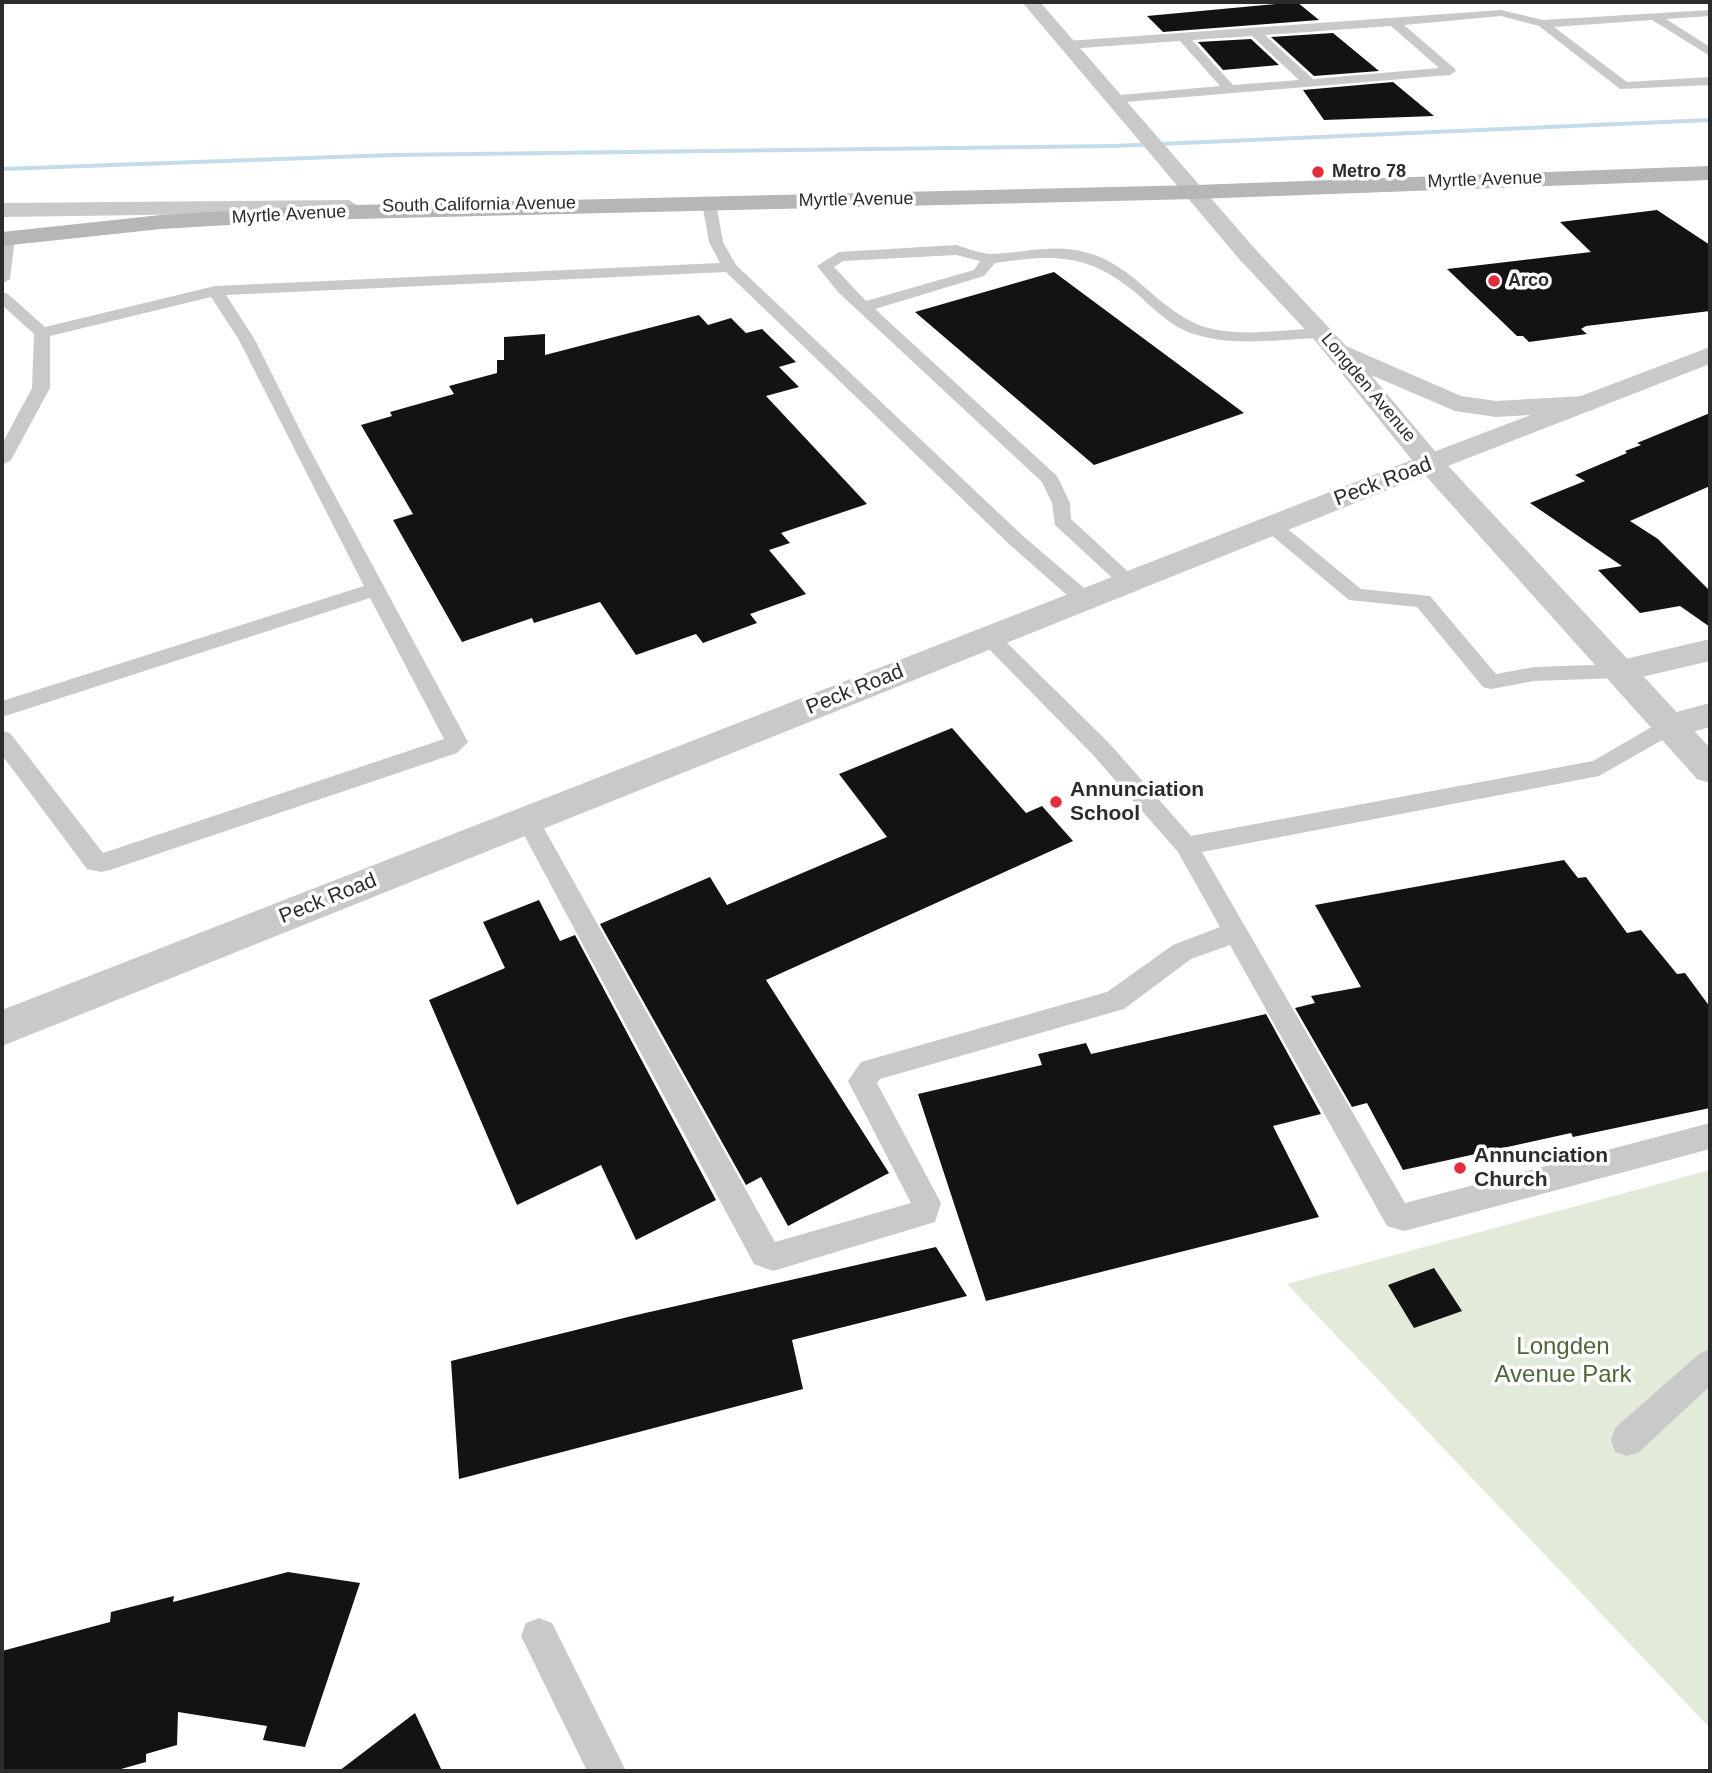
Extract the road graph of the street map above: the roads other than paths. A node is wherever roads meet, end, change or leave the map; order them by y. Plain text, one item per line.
1 (1031, 2) edge
2 (1710, 13) edge
3 (1656, 18) junction
4 (1394, 22) junction
5 (1543, 23) junction
6 (1255, 32) junction
7 (1182, 37) junction
8 (1067, 45) junction
9 (1710, 52) edge
10 (1710, 81) edge
11 (1309, 82) junction
12 (1229, 89) junction
13 (1114, 99) junction
14 (1710, 173) edge
15 (1196, 192) junction
16 (709, 203) junction
17 (663, 204) junction
18 (2, 210) edge
19 (5, 239) edge
20 (990, 259) junction
21 (730, 267) junction
22 (2, 279) edge
23 (215, 290) junction
24 (2, 297) edge
25 (864, 307) junction
26 (42, 333) junction
27 (1329, 341) junction
28 (1710, 355) edge
29 (1583, 404) junction
30 (2, 460) edge
31 (1430, 463) junction
32 (1271, 525) junction
33 (1128, 582) junction
34 (376, 589) junction
35 (1084, 599) junction
36 (989, 637) junction
37 (1710, 650) edge
38 (1620, 671) junction
39 (2, 709) edge
40 (1710, 716) edge
41 (1670, 726) junction
42 (2, 739) edge
43 (1710, 771) edge
44 (528, 820) junction
45 (1186, 846) junction
46 (1236, 932) junction
47 (2, 1028) edge
48 (1710, 1136) edge
49 (1710, 1365) edge
50 (1627, 1440) dead end
51 (539, 1636) dead end
52 (607, 1771) edge

1 - 8 street, Longden Avenue
2 - 3 lane
3 - 5 lane
3 - 9 lane
4 - 5 lane
4 - 6 lane
4 - 11 lane
5 - 10 lane
6 - 7 lane
6 - 11 lane
7 - 8 lane
7 - 12 lane
8 - 13 street, Longden Avenue
11 - 12 lane
12 - 13 lane
13 - 15 street, Longden Avenue
14 - 15 main road, Myrtle Avenue
15 - 16 main road, Myrtle Avenue
15 - 27 street, Longden Avenue
16 - 17 main road, Myrtle Avenue
16 - 21 lane
17 - 18 street, South California Avenue
17 - 19 main road, Myrtle Avenue
19 - 22 lane
20 - 25 lane
20 - 25 lane
20 - 27 lane
21 - 23 lane
21 - 35 lane
23 - 26 lane
23 - 34 lane
24 - 26 lane
25 - 33 lane
26 - 30 lane
27 - 29 street
27 - 31 street, Longden Avenue
28 - 29 street, Peck Road
29 - 31 street, Peck Road
31 - 32 street, Peck Road
31 - 38 street, Longden Avenue
32 - 33 street, Peck Road
32 - 38 lane
33 - 35 street, Peck Road
34 - 39 lane
34 - 42 lane
35 - 36 street, Peck Road
36 - 44 street, Peck Road
36 - 45 lane
37 - 38 street
38 - 41 street, Longden Avenue
40 - 41 street
41 - 43 street, Longden Avenue
41 - 45 lane
44 - 46 lane
44 - 47 street, Peck Road
45 - 46 lane
46 - 48 lane
49 - 50 lane
51 - 52 lane

